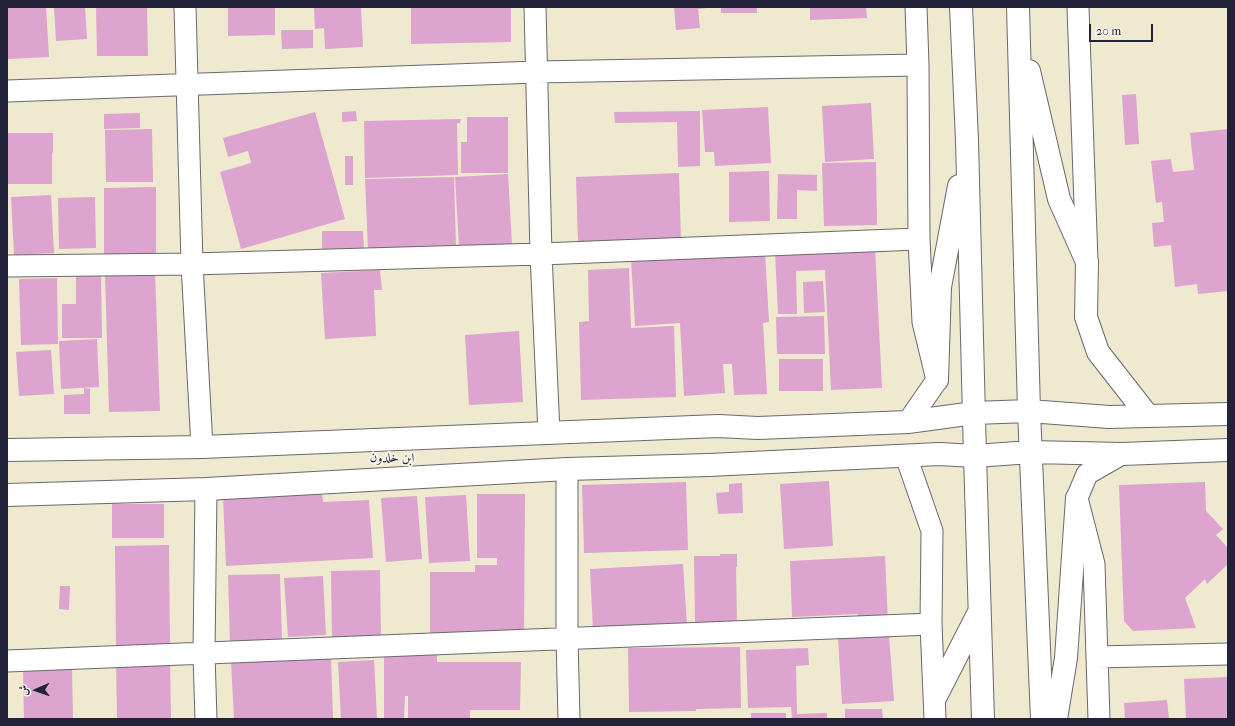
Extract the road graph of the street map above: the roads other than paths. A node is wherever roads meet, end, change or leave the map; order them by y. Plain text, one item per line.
1 (184, 7) edge
2 (535, 7) edge
3 (916, 7) edge
4 (961, 7) edge
5 (1078, 7) edge
6 (1018, 16) edge
7 (918, 65) junction
8 (537, 72) junction
9 (188, 84) junction
10 (7, 91) edge
11 (967, 140) junction
12 (919, 239) junction
13 (541, 254) junction
14 (1087, 262) junction
15 (192, 264) junction
16 (7, 266) edge
17 (937, 380) junction
18 (1029, 411) junction
19 (974, 413) junction
20 (1228, 414) edge
21 (1148, 416) junction
22 (908, 422) junction
23 (549, 433) junction
24 (202, 447) junction
25 (7, 450) edge
26 (1228, 450) edge
27 (1031, 452) junction
28 (1122, 454) junction
29 (906, 456) junction
30 (975, 456) junction
31 (567, 470) junction
32 (206, 489) junction
33 (7, 495) edge
34 (1077, 498) junction
35 (979, 613) junction
36 (931, 624) junction
37 (567, 638) junction
38 (204, 654) junction
39 (1228, 654) edge
40 (1097, 657) junction
41 (7, 661) edge
42 (935, 708) edge
43 (206, 719) edge
44 (569, 719) edge
45 (983, 719) edge
46 (1042, 719) edge
47 (1056, 719) edge
48 (1099, 719) edge

1 - 9 street
2 - 8 street
3 - 7 street
4 - 11 street
5 - 14 street
6 - 14 street
6 - 18 street
7 - 8 street
7 - 12 street
8 - 9 street
8 - 13 street
9 - 10 street
9 - 15 street
11 - 17 street
11 - 19 street
12 - 13 street
12 - 17 street
13 - 15 street
13 - 23 street
14 - 21 street
15 - 16 street
15 - 24 street
17 - 22 street
18 - 19 street
18 - 21 street
18 - 27 street
19 - 22 street
19 - 30 street
20 - 21 street
22 - 23 street
23 - 24 street
24 - 25 street
26 - 28 street
27 - 28 street
27 - 30 street
27 - 46 street
28 - 34 street
29 - 30 street
29 - 31 street
29 - 36 street
30 - 35 street
31 - 32 street
31 - 37 street
32 - 33 street
32 - 38 street
34 - 40 street
34 - 47 street
35 - 42 street
35 - 45 street
36 - 37 street
36 - 42 street
37 - 38 street
37 - 44 street
38 - 41 street
38 - 43 street
39 - 40 street
40 - 48 street

